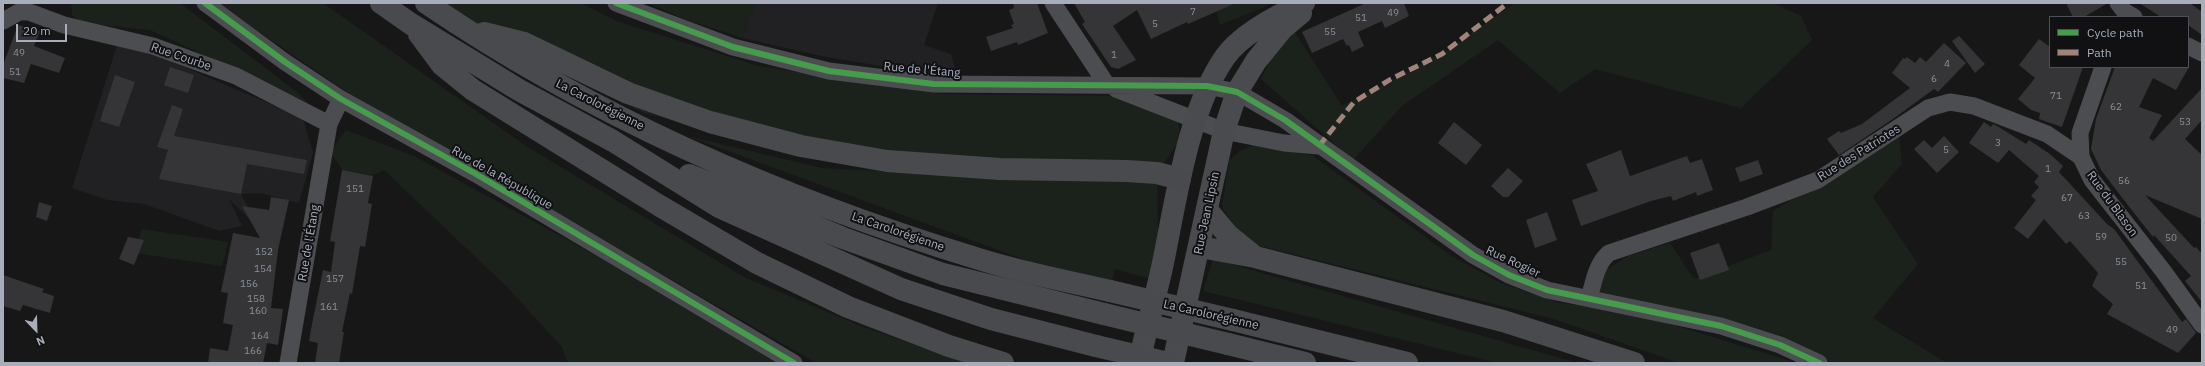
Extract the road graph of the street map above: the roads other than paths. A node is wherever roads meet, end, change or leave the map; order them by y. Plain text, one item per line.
1 (205, 3) edge
2 (381, 3) edge
3 (426, 3) edge
4 (616, 3) edge
5 (1053, 3) edge
6 (1304, 3) edge
7 (1312, 3) edge
8 (3, 21) edge
9 (411, 24) junction
10 (464, 28) junction
11 (2189, 46) edge
12 (2202, 53) edge
13 (2104, 68) edge
14 (1107, 85) junction
15 (1207, 86) junction
16 (1237, 92) junction
17 (341, 99) junction
18 (1196, 121) junction
19 (329, 124) junction
20 (1224, 131) junction
21 (613, 141) junction
22 (1319, 146) junction
23 (2081, 157) junction
24 (1180, 179) junction
25 (1208, 211) junction
26 (1200, 248) junction
27 (1255, 257) junction
28 (1159, 281) junction
29 (1588, 298) junction
30 (2202, 325) edge
31 (288, 363) edge
32 (794, 363) edge
33 (1003, 363) edge
34 (1139, 363) edge
35 (1168, 363) edge
36 (1174, 363) edge
37 (1305, 363) edge
38 (1407, 363) edge
39 (1634, 363) edge
40 (1819, 363) edge

1 - 17 street, Rue de la République
2 - 9 highway, La Carolorégienne
3 - 10 highway, La Carolorégienne
4 - 14 street, Rue de l'Étang
5 - 14 street
6 - 15 street
7 - 16 street, Rue Jean Lipsin
8 - 19 street, Rue Courbe
9 - 21 highway, La Carolorégienne
9 - 33 highway
10 - 24 highway
10 - 38 highway, La Carolorégienne, bridge
11 - 12 street
13 - 23 street, Rue du Blason
14 - 15 street, Rue de l'Étang
14 - 18 street, Rue de l'Étang
15 - 16 street, Rue de l'Étang
15 - 18 street
16 - 20 street, Rue Jean Lipsin
16 - 22 street, Rue Rogier
17 - 19 street, Rue de l'Étang
17 - 32 street, Rue de la République
18 - 20 street, Rue de l'Étang
18 - 24 street
19 - 31 street, Rue de l'Étang
20 - 22 street
20 - 25 street, Rue Jean Lipsin
21 - 35 highway, La Carolorégienne, bridge
21 - 37 highway, La Carolorégienne, bridge
22 - 29 street, Rue Rogier
23 - 29 street, Rue des Patriotes
23 - 30 street, Rue du Blason
24 - 25 street
24 - 28 street
25 - 26 street, Rue Jean Lipsin
25 - 27 highway
26 - 27 highway
26 - 28 street
26 - 36 street, Rue Jean Lipsin
27 - 39 highway
28 - 34 street
29 - 40 street, Rue Rogier

